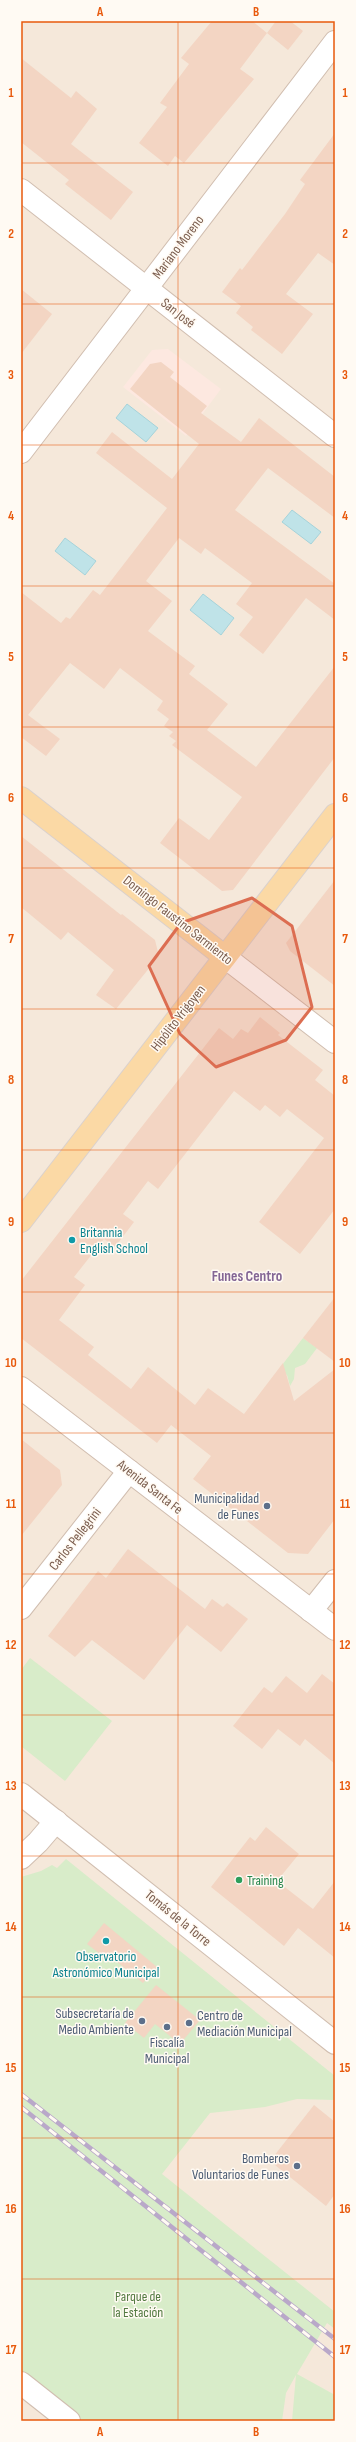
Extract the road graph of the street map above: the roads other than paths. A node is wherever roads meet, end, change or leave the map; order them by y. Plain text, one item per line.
1 (335, 42) edge
2 (21, 190) edge
3 (146, 288) junction
4 (335, 436) edge
5 (21, 452) edge
6 (21, 798) edge
7 (335, 815) edge
8 (225, 957) junction
9 (335, 1042) edge
10 (21, 1221) edge
11 (21, 1388) edge
12 (129, 1471) junction
13 (335, 1581) edge
14 (21, 1608) edge
15 (311, 1611) junction
16 (335, 1629) edge
17 (21, 1794) edge
18 (56, 1821) junction
19 (21, 1858) edge
20 (335, 2044) edge
21 (21, 2383) edge
22 (69, 2421) edge

1 - 3 street, Mariano Moreno
2 - 3 street, San José
3 - 4 street, San José
3 - 5 street, Mariano Moreno
6 - 8 main road, Domingo Faustino Sarmiento
7 - 8 main road, Hipólito Yrigoyen
8 - 9 street, Domingo Faustino Sarmiento
8 - 10 main road, Hipólito Yrigoyen
11 - 12 street, Avenida Santa Fe
12 - 14 street, Carlos Pellegrini
12 - 15 street, Avenida Santa Fe
13 - 15 street
15 - 16 street, Avenida Santa Fe
17 - 18 street, Tomás de la Torre
18 - 19 street
18 - 20 street, Tomás de la Torre
21 - 22 street

